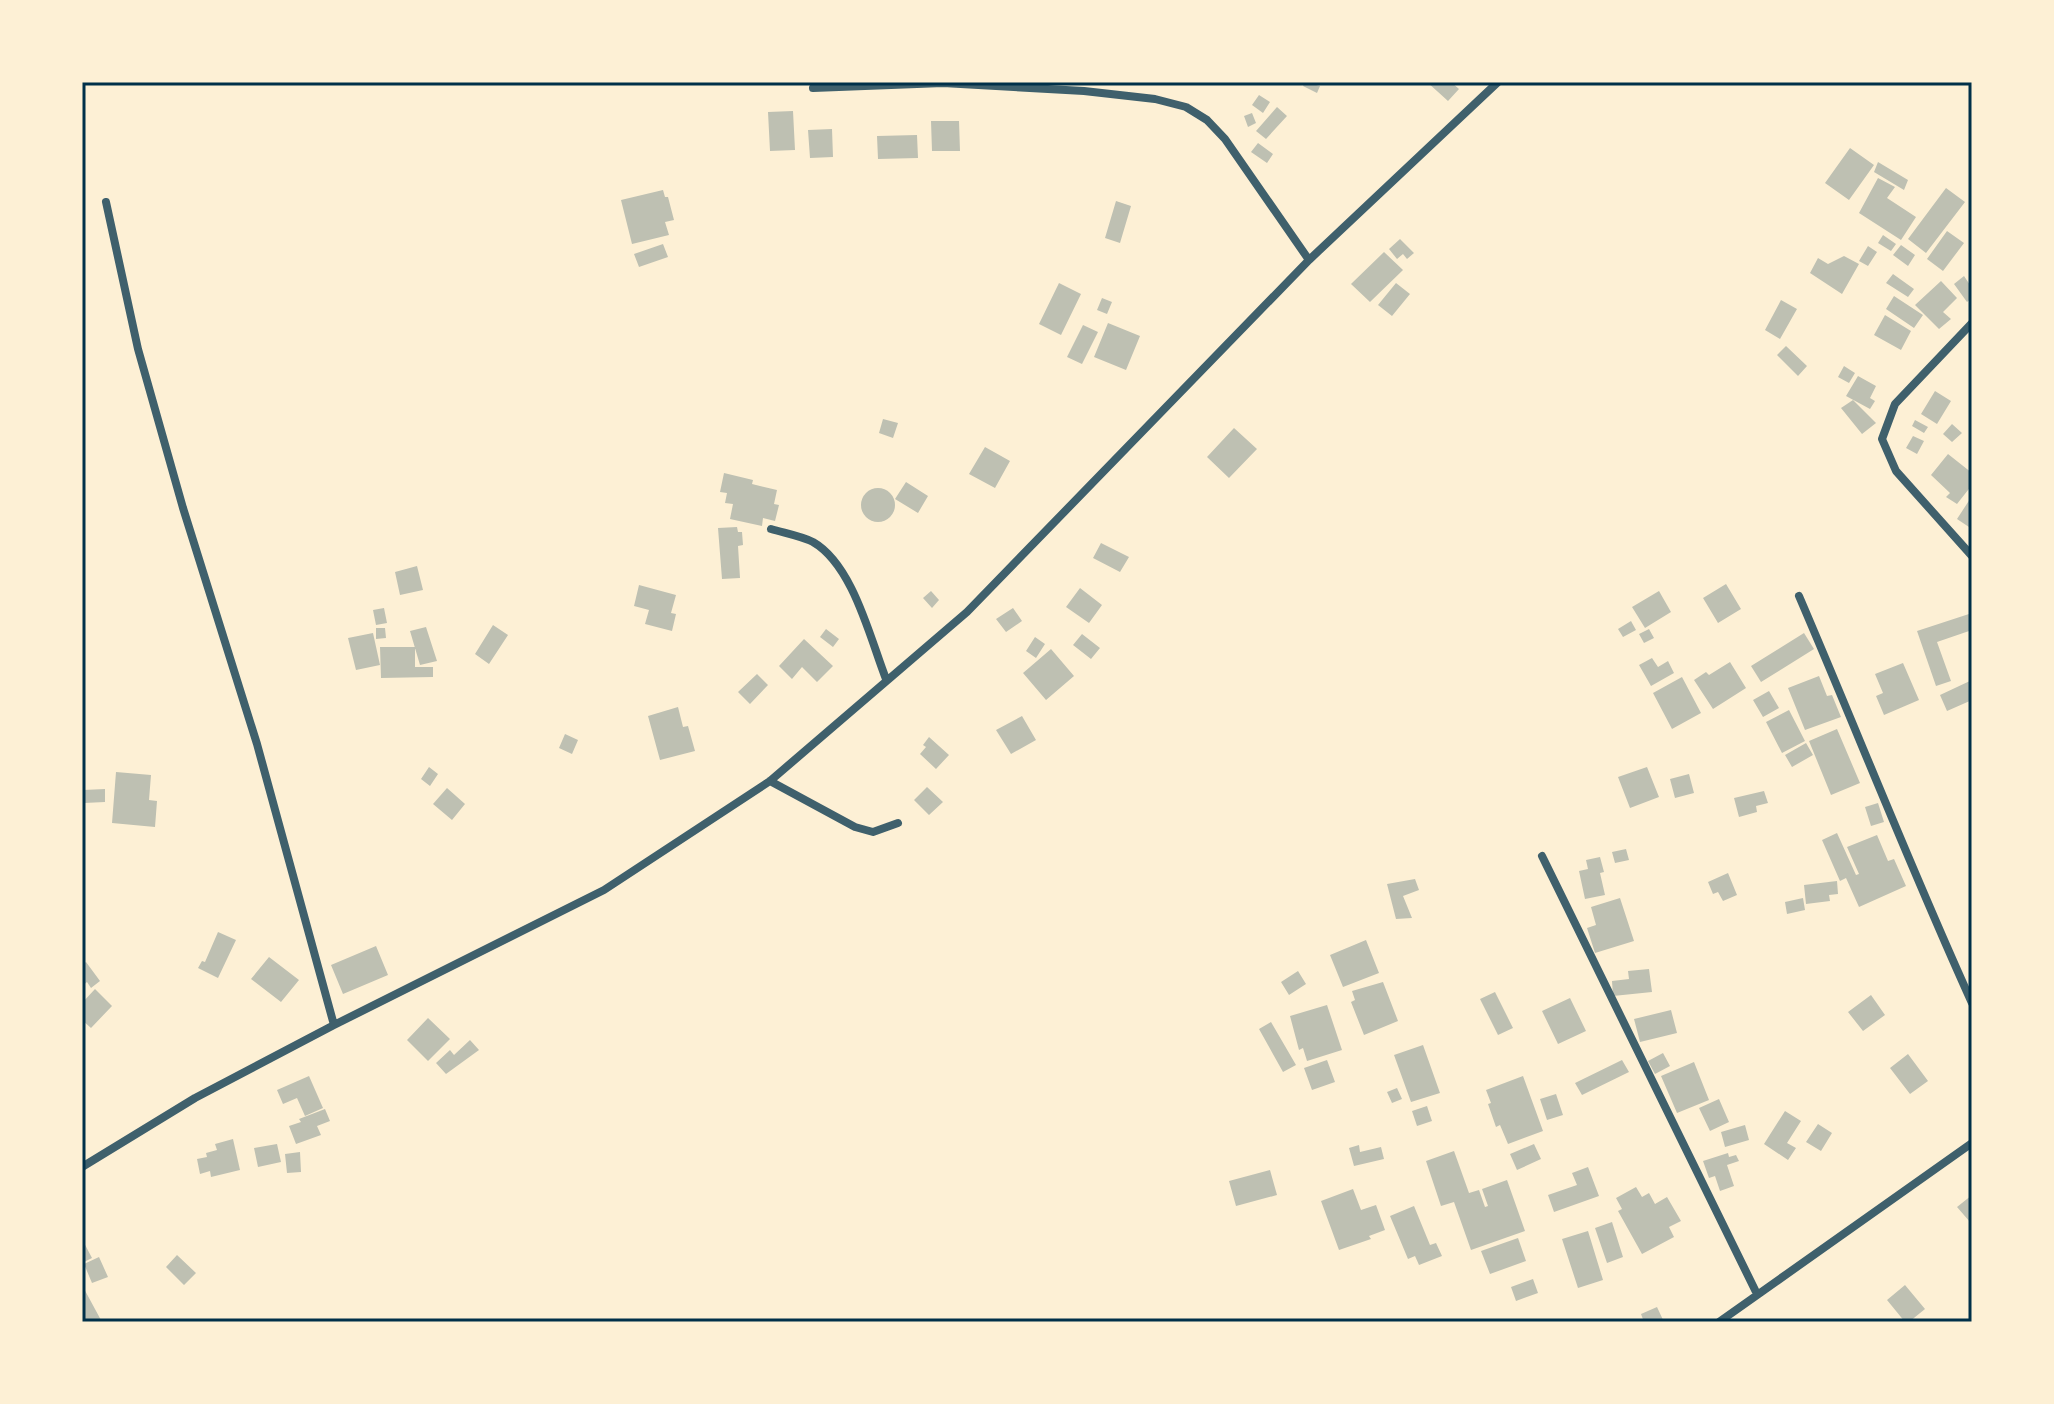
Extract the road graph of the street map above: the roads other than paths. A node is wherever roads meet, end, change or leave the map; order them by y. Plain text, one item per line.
1 (1498, 82) edge
2 (813, 88) dead end
3 (106, 202) dead end
4 (1309, 260) junction
5 (1972, 323) edge
6 (771, 529) dead end
7 (1972, 556) edge
8 (1799, 596) dead end
9 (886, 679) junction
10 (770, 781) junction
11 (898, 823) dead end
12 (1542, 856) dead end
13 (1972, 1003) edge
14 (334, 1025) junction
15 (1972, 1143) edge
16 (82, 1167) edge
17 (1757, 1294) junction
18 (1719, 1322) edge

1 - 4 street
2 - 4 street
3 - 14 street
4 - 9 street
5 - 7 street
6 - 9 street
8 - 13 street
9 - 10 street
10 - 11 street
10 - 14 street
12 - 17 street
14 - 16 street
15 - 17 street
17 - 18 street

